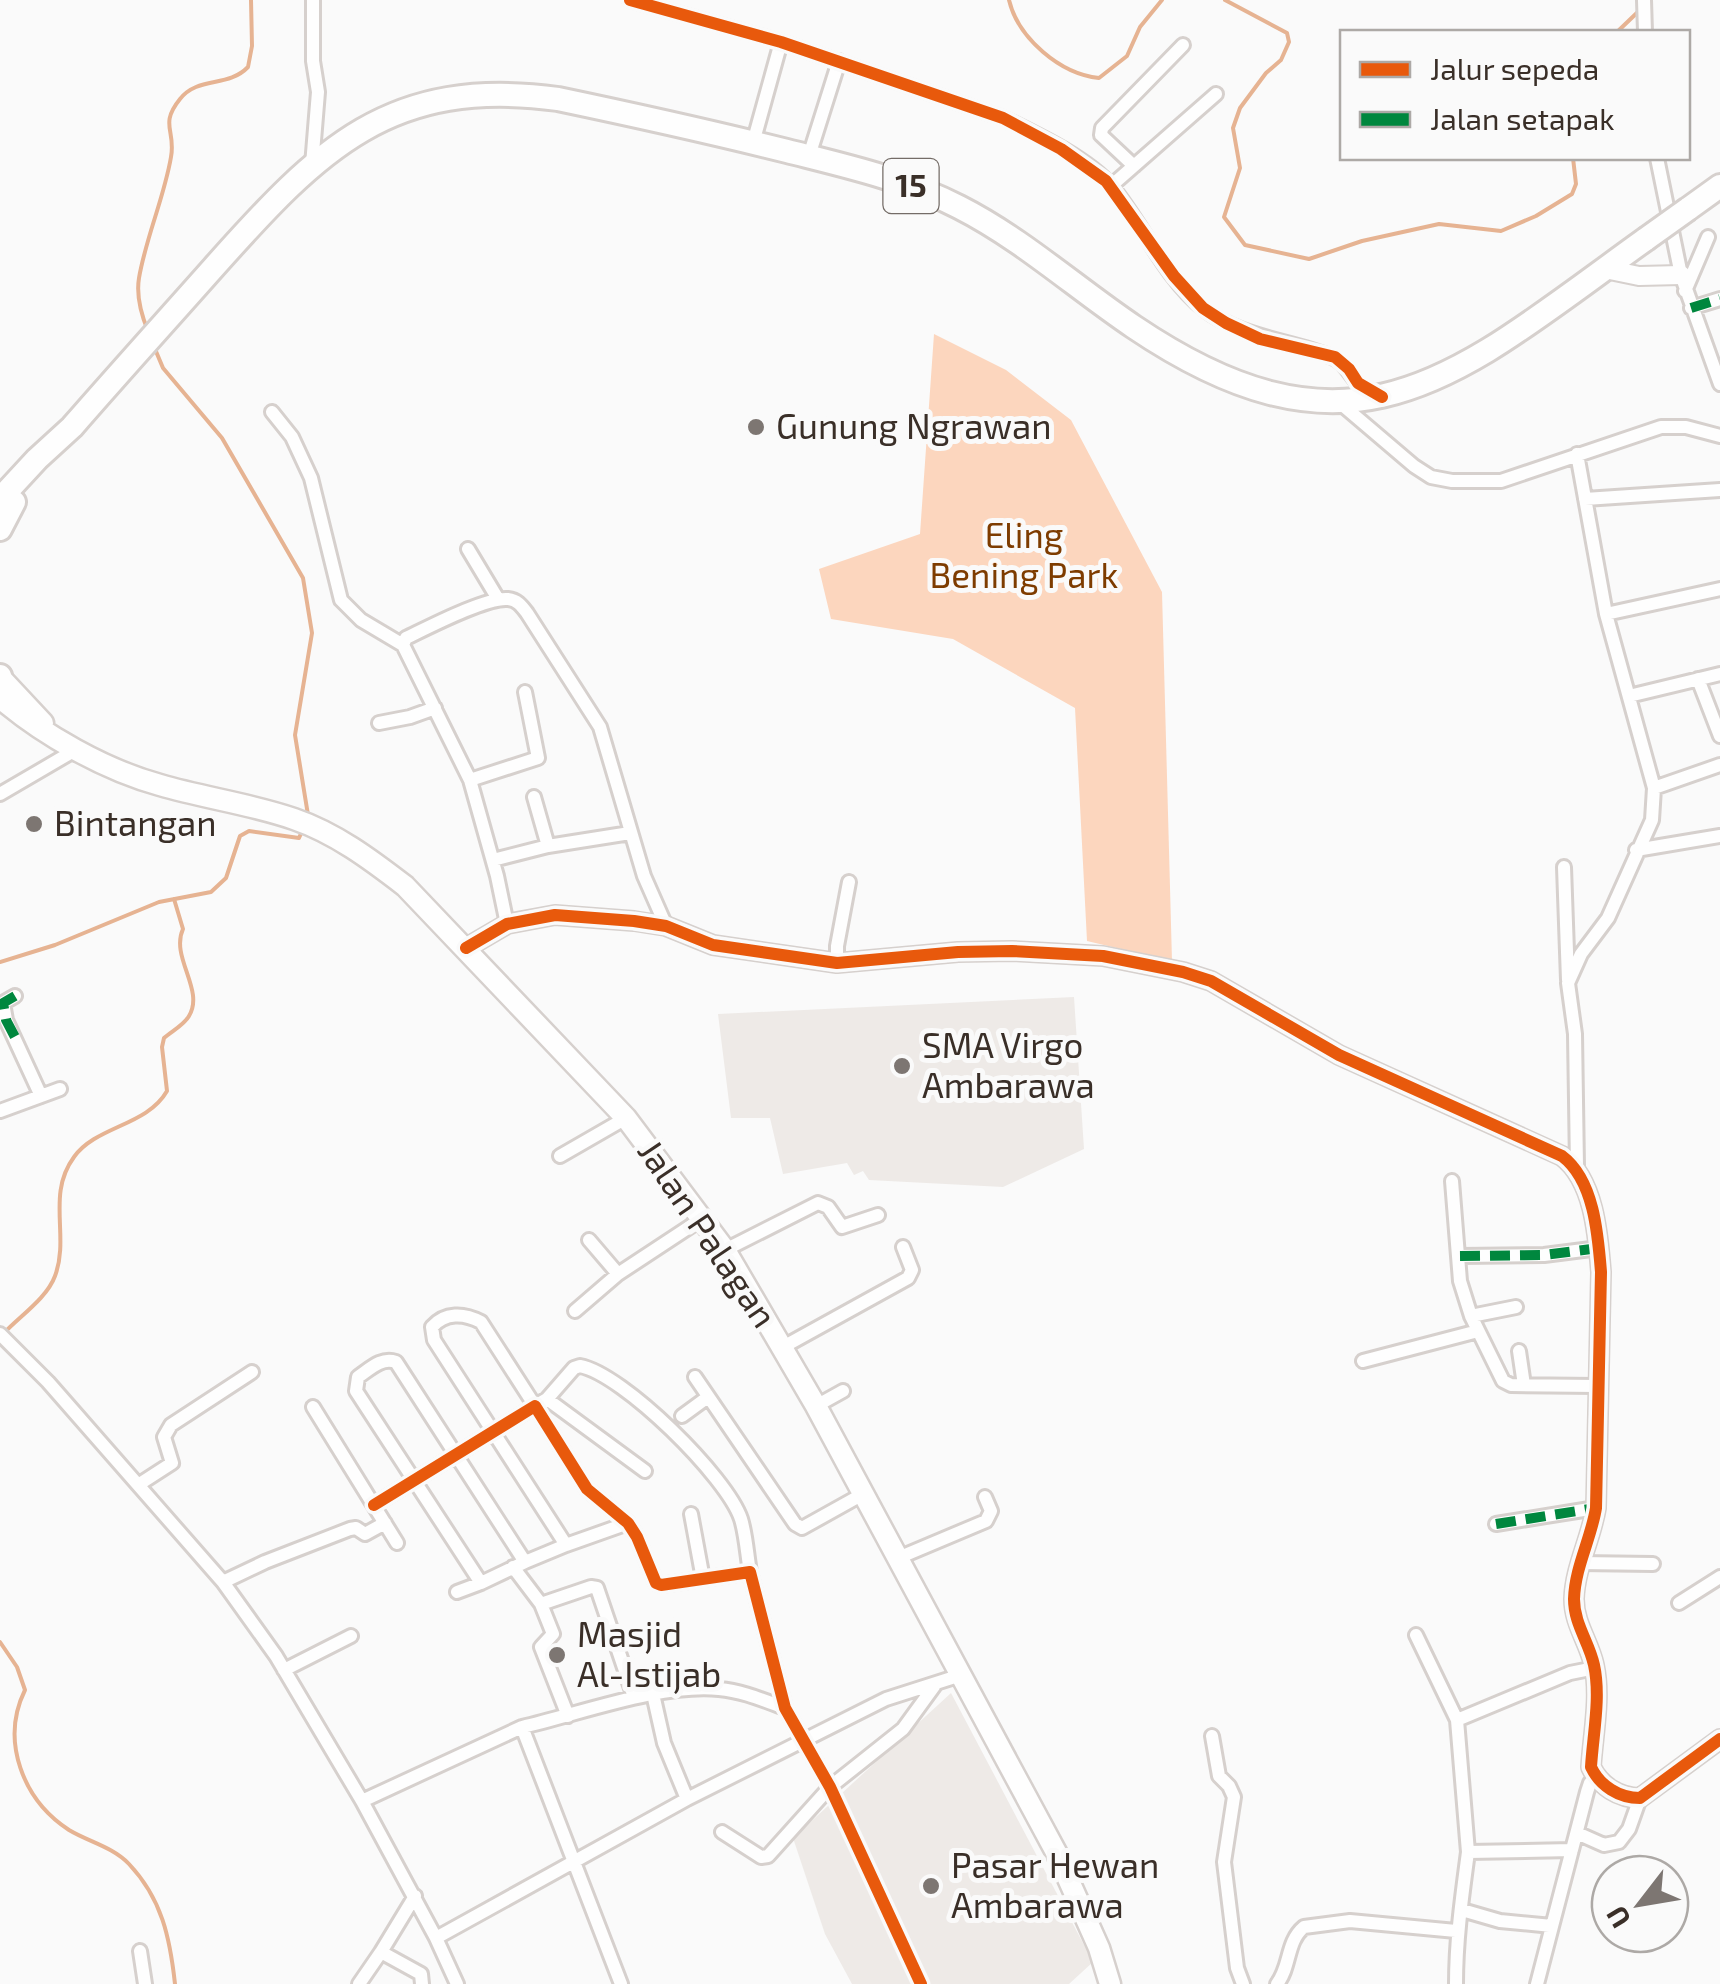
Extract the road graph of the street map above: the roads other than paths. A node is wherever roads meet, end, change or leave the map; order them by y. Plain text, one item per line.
1 (313, 0) edge
2 (630, 0) edge
3 (1644, 0) edge
4 (1645, 30) edge
5 (780, 42) junction
6 (1183, 44) dead end
7 (840, 61) junction
8 (1216, 94) dead end
9 (753, 143) junction
10 (809, 156) junction
11 (1658, 160) edge
12 (312, 165) junction
13 (1134, 166) junction
14 (1111, 186) junction
15 (1720, 186) edge
16 (1708, 237) dead end
17 (1605, 268) junction
18 (1683, 283) junction
19 (1720, 298) edge
20 (1690, 308) junction
21 (1358, 383) junction
22 (1720, 384) edge
23 (1383, 396) junction
24 (1338, 401) junction
25 (272, 412) dead end
26 (1365, 422) junction
27 (1720, 436) edge
28 (1577, 454) junction
29 (1720, 490) edge
30 (1586, 499) junction
31 (4, 502) edge
32 (0, 530) edge
33 (468, 549) dead end
34 (1720, 589) edge
35 (498, 599) junction
36 (1606, 614) junction
37 (403, 645) junction
38 (1720, 674) edge
39 (0, 677) edge
40 (1698, 678) junction
41 (525, 692) dead end
42 (1630, 696) junction
43 (0, 698) edge
44 (434, 708) junction
45 (379, 723) dead end
46 (50, 732) junction
47 (1720, 736) edge
48 (77, 749) junction
49 (1720, 765) edge
50 (470, 780) junction
51 (1654, 788) junction
52 (0, 794) edge
53 (534, 797) dead end
54 (630, 833) junction
55 (1720, 836) edge
56 (548, 846) junction
57 (1636, 850) junction
58 (493, 860) junction
59 (1564, 868) dead end
60 (849, 882) dead end
61 (507, 924) junction
62 (666, 926) junction
63 (466, 948) junction
64 (837, 963) junction
65 (1568, 983) junction
66 (16, 996) dead end
67 (16, 1039) junction
68 (0, 1045) edge
69 (60, 1088) dead end
70 (42, 1096) junction
71 (0, 1110) edge
72 (626, 1118) junction
73 (560, 1156) dead end
74 (1577, 1167) junction
75 (1452, 1181) dead end
76 (878, 1214) dead end
77 (702, 1218) junction
78 (590, 1240) dead end
79 (904, 1247) dead end
80 (1599, 1248) junction
81 (725, 1250) junction
82 (1460, 1256) junction
83 (618, 1274) junction
84 (1516, 1307) dead end
85 (575, 1311) dead end
86 (1471, 1316) junction
87 (1478, 1331) junction
88 (2, 1336) edge
89 (783, 1346) junction
90 (1519, 1350) dead end
91 (1363, 1361) dead end
92 (252, 1372) dead end
93 (695, 1377) dead end
94 (1524, 1386) junction
95 (1597, 1386) junction
96 (843, 1391) dead end
97 (708, 1397) junction
98 (541, 1403) junction
99 (816, 1406) junction
100 (313, 1407) dead end
101 (682, 1416) dead end
102 (574, 1419) junction
103 (494, 1431) junction
104 (558, 1442) junction
105 (454, 1455) junction
106 (645, 1471) dead end
107 (415, 1478) junction
108 (138, 1485) junction
109 (863, 1494) junction
110 (985, 1497) dead end
111 (603, 1502) junction
112 (374, 1505) junction
113 (1596, 1508) junction
114 (691, 1514) dead end
115 (385, 1523) junction
116 (628, 1523) junction
117 (1496, 1524) dead end
118 (609, 1530) junction
119 (397, 1543) dead end
120 (566, 1545) junction
121 (898, 1558) junction
122 (1580, 1563) junction
123 (519, 1564) junction
124 (1652, 1564) dead end
125 (750, 1572) junction
126 (1720, 1577) edge
127 (703, 1579) junction
128 (223, 1582) junction
129 (481, 1583) junction
130 (457, 1592) dead end
131 (1679, 1603) dead end
132 (542, 1604) junction
133 (1416, 1635) dead end
134 (350, 1636) dead end
135 (1595, 1668) junction
136 (284, 1670) junction
137 (960, 1676) junction
138 (935, 1685) junction
139 (653, 1694) junction
140 (634, 1697) junction
141 (785, 1708) junction
142 (568, 1716) junction
143 (1457, 1720) junction
144 (522, 1727) junction
145 (1212, 1736) dead end
146 (1720, 1739) edge
147 (804, 1741) junction
148 (1596, 1778) junction
149 (830, 1787) junction
150 (1640, 1798) junction
151 (687, 1799) junction
152 (362, 1801) junction
153 (722, 1832) dead end
154 (1577, 1833) junction
155 (1572, 1850) junction
156 (1468, 1852) junction
157 (574, 1862) junction
158 (415, 1896) junction
159 (1462, 1910) junction
160 (1552, 1926) junction
161 (1456, 1931) junction
162 (436, 1938) junction
163 (140, 1952) dead end
164 (381, 1952) junction
165 (145, 1984) edge
166 (360, 1984) edge
167 (422, 1984) edge
168 (457, 1984) edge
169 (621, 1984) edge
170 (922, 1984) edge
171 (1110, 1984) edge
172 (1243, 1984) edge
173 (1278, 1984) edge
174 (1456, 1984) edge
175 (1537, 1984) edge

1 - 12 street
2 - 5 street
3 - 4 street
5 - 7 street
5 - 9 street
6 - 13 street
7 - 10 street
7 - 14 street
8 - 13 street
9 - 10 highway, 15
9 - 12 highway, 15
10 - 24 highway, 15
11 - 18 street
12 - 31 highway, 15
13 - 14 street
14 - 21 street
15 - 17 highway, 15, bridge
16 - 18 street
17 - 18 street
17 - 23 highway, 15
18 - 20 street
19 - 20 street
20 - 22 street
21 - 23 street
21 - 24 street
23 - 24 highway, 15
23 - 26 street
24 - 26 street
25 - 37 street
26 - 28 street
27 - 28 street
28 - 30 street
29 - 30 street
30 - 36 street
31 - 32 highway
33 - 35 street
34 - 36 street
35 - 37 street
35 - 54 street
36 - 42 street
37 - 44 street
38 - 40 street
39 - 46 main road, Jalan Palagan
40 - 42 street
40 - 47 street
41 - 50 street
42 - 51 street
43 - 46 main road, Jalan Palagan
44 - 45 street
44 - 50 street
46 - 48 main road, Jalan Palagan
48 - 52 street
48 - 63 main road, Jalan Palagan
49 - 51 street
50 - 58 street
51 - 57 street
53 - 56 street
54 - 56 street
54 - 62 street
55 - 57 street
56 - 58 street
57 - 65 street
58 - 61 street
59 - 65 street
60 - 64 street
61 - 62 street
61 - 63 street
62 - 64 street
63 - 72 main road, Jalan Palagan
64 - 74 street
65 - 74 street
66 - 67 street
67 - 68 street
67 - 70 street
69 - 70 street
70 - 71 street
72 - 73 street
72 - 77 main road, Jalan Palagan
74 - 80 street
75 - 82 street
76 - 81 street
77 - 81 main road, Jalan Palagan
77 - 83 street
78 - 83 street
79 - 89 street
80 - 82 street
80 - 95 street
81 - 89 main road, Jalan Palagan
82 - 86 street
83 - 85 street
84 - 86 street
86 - 87 street
87 - 91 street
87 - 94 street
88 - 108 street
89 - 99 main road, Jalan Palagan
90 - 94 street
92 - 108 street
93 - 97 street
94 - 95 street
95 - 113 street
96 - 99 street
97 - 101 street
97 - 109 street
98 - 102 street
98 - 103 street
98 - 103 street
98 - 104 street
98 - 125 street
99 - 109 main road, Jalan Palagan
100 - 112 street
102 - 104 street
102 - 106 street
103 - 105 street
103 - 120 street
104 - 111 street
105 - 107 street
105 - 107 street
105 - 123 street
107 - 112 street
107 - 129 street
108 - 128 street
109 - 121 main road, Jalan Palagan
110 - 121 street
111 - 116 street
111 - 118 street
112 - 115 street
113 - 117 street
113 - 122 street
114 - 127 street
115 - 119 street
115 - 128 street
116 - 118 street
116 - 127 street
118 - 120 street
120 - 123 street
121 - 137 main road, Jalan Palagan
122 - 124 street
122 - 135 street
123 - 129 street
123 - 132 street
125 - 127 street
125 - 141 street
126 - 131 street
128 - 136 street
129 - 130 street
132 - 140 street
132 - 142 street
133 - 143 street
134 - 136 street
135 - 143 street
135 - 148 street
136 - 152 street
137 - 138 street
137 - 171 main road, Jalan Palagan
138 - 147 street
138 - 149 street
139 - 140 street
139 - 141 street
139 - 151 street
140 - 142 street
141 - 147 street
142 - 144 street
143 - 156 street
144 - 152 street
144 - 157 street
145 - 172 street
146 - 150 street
147 - 149 street
147 - 151 street
148 - 150 street
148 - 154 street
149 - 153 street
149 - 170 street
150 - 154 street
151 - 157 street
152 - 158 street
154 - 155 street
155 - 156 street
155 - 160 street
156 - 159 street
157 - 162 street
157 - 169 street
158 - 162 street
158 - 164 street
159 - 160 street
159 - 161 street
160 - 175 street
161 - 173 street
161 - 174 street
162 - 168 street
163 - 165 street
164 - 166 street
164 - 167 street

